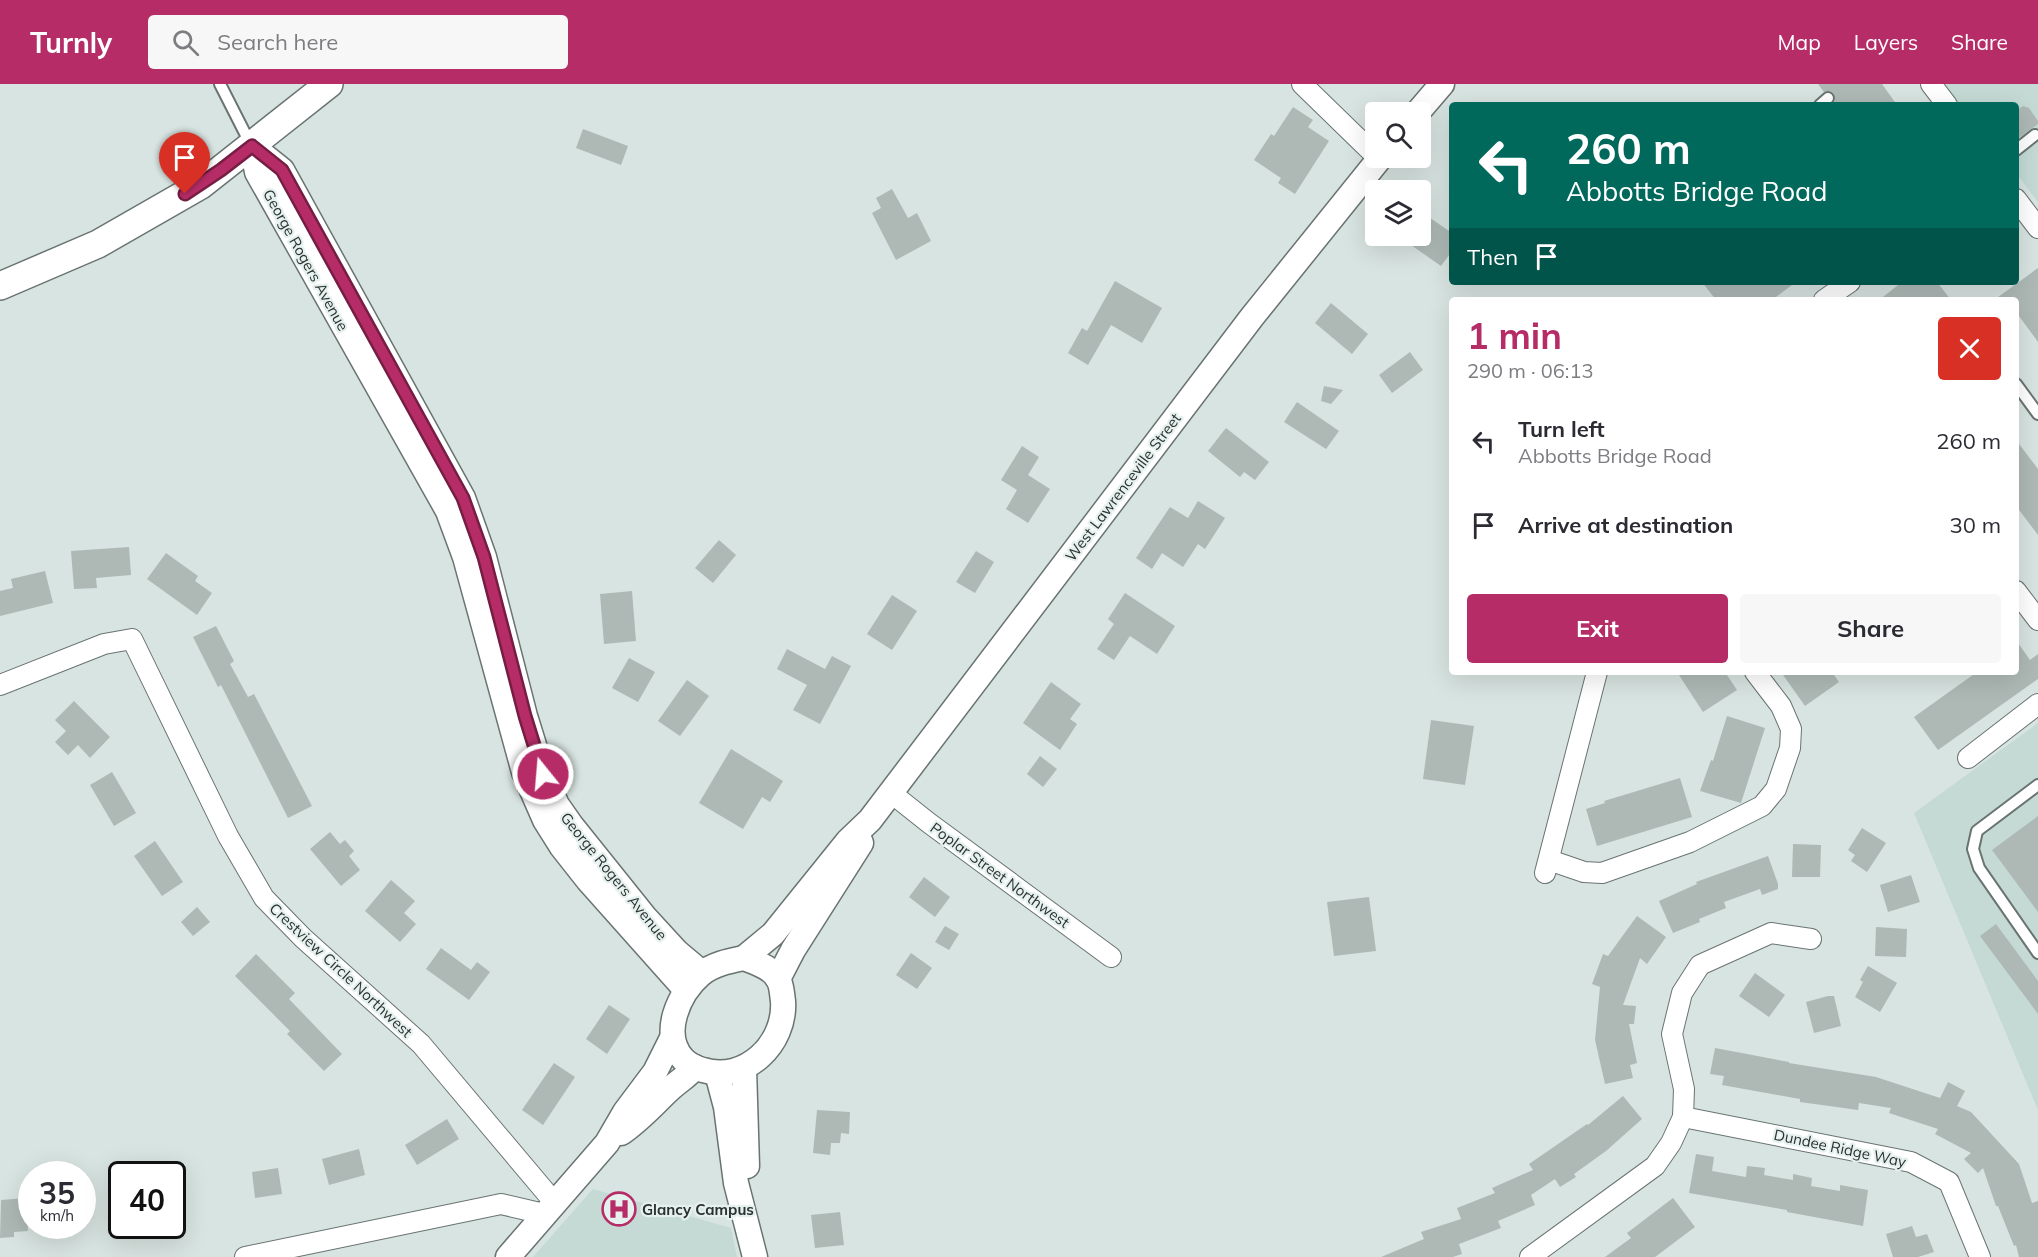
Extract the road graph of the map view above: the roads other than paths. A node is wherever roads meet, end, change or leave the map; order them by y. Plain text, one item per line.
1 (220, 84) edge
2 (329, 84) edge
3 (1302, 84) edge
4 (1442, 84) edge
5 (1931, 84) edge
6 (1427, 102) edge
7 (1945, 102) edge
8 (2035, 135) dead end
9 (1365, 145) edge
10 (252, 146) junction
11 (2019, 148) edge
12 (1370, 168) edge
13 (2019, 203) edge
14 (2038, 228) edge
15 (1846, 285) edge
16 (0, 286) edge
17 (1828, 297) edge
18 (2019, 388) edge
19 (2038, 414) edge
20 (2019, 595) edge
21 (2038, 620) edge
22 (1596, 675) edge
23 (1757, 675) edge
24 (0, 685) edge
25 (2038, 704) edge
26 (1968, 758) dead end
27 (2038, 784) edge
28 (890, 792) junction
29 (870, 820) junction
30 (1811, 939) dead end
31 (2038, 953) edge
32 (1111, 957) dead end
33 (744, 958) junction
34 (702, 973) junction
35 (778, 979) junction
36 (686, 990) junction
37 (672, 1038) junction
38 (744, 1068) junction
39 (706, 1070) junction
40 (1683, 1117) junction
41 (607, 1143) junction
42 (549, 1208) junction
43 (748, 1231) junction
44 (245, 1257) edge
45 (508, 1257) edge
46 (755, 1257) edge
47 (1530, 1257) edge
48 (1980, 1257) edge

1 - 10 lane
2 - 10 main road
3 - 9 street
4 - 6 street
5 - 7 street
8 - 11 lane
10 - 16 main road
10 - 34 street, George Rogers Avenue
10 - 36 street, George Rogers Avenue
12 - 28 street, West Lawrenceville Street
13 - 14 street
15 - 17 street
18 - 19 lane
20 - 21 street
22 - 23 street
24 - 42 street, Crestview Circle Northwest
25 - 26 street
27 - 31 lane
28 - 29 street, West Lawrenceville Street
28 - 32 street, Poplar Street Northwest
29 - 33 street, West Lawrenceville Street
29 - 35 street, West Lawrenceville Street
30 - 40 street
33 - 34 street
33 - 35 street
34 - 36 street
35 - 38 street
36 - 37 street
37 - 39 street
37 - 41 street
38 - 39 street
38 - 43 street
39 - 41 street
39 - 43 street
40 - 47 street
40 - 48 street, Dundee Ridge Way
41 - 42 street
42 - 44 street
42 - 45 street
43 - 46 street

